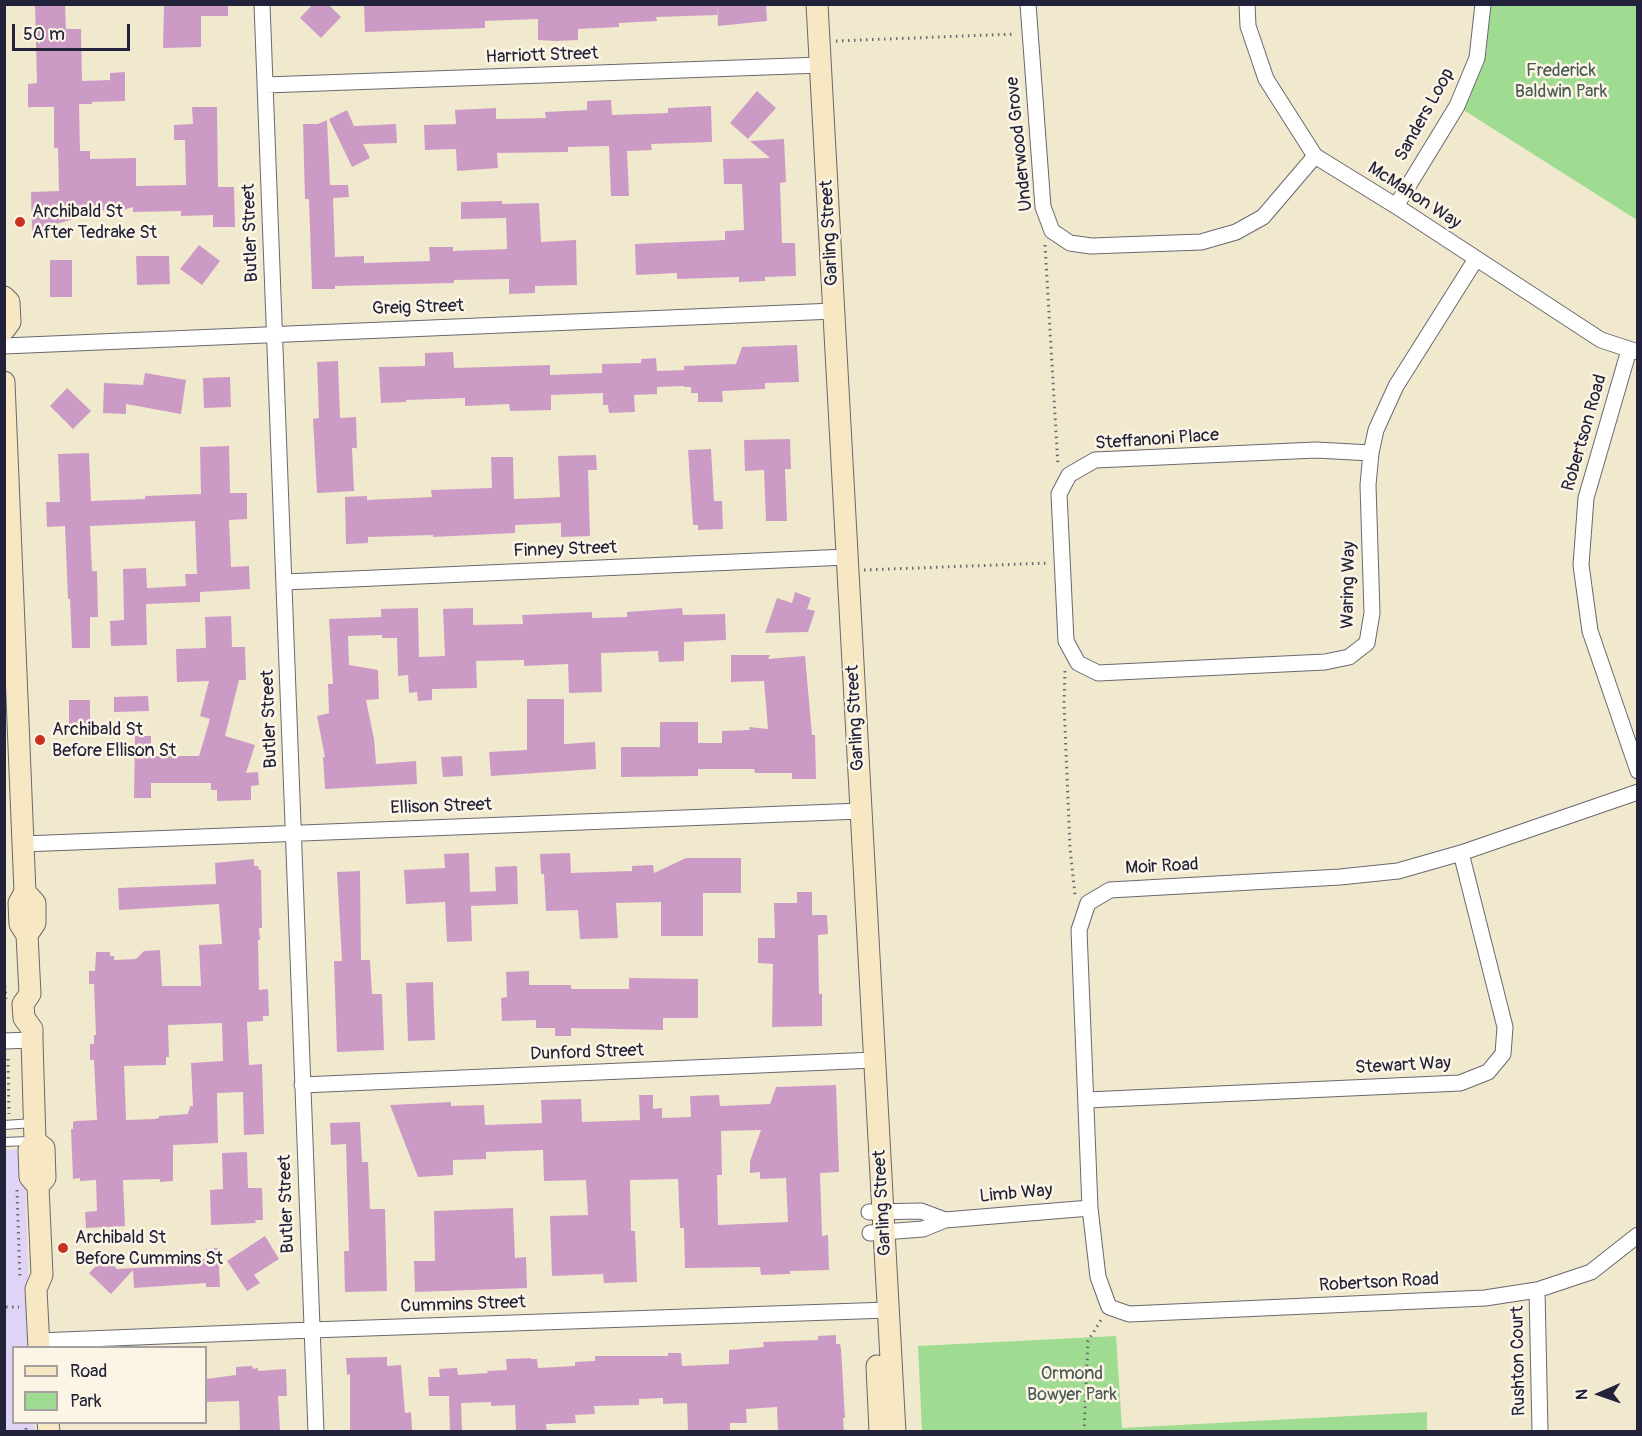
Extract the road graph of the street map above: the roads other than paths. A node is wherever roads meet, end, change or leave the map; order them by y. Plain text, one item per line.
1 (262, 4) edge
2 (806, 4) edge
3 (817, 4) edge
4 (1028, 4) edge
5 (1247, 4) edge
6 (1483, 4) edge
7 (814, 65) junction
8 (266, 85) junction
9 (1315, 156) junction
10 (1396, 206) junction
11 (1476, 260) junction
12 (4, 297) edge
13 (828, 311) junction
14 (4, 330) edge
15 (273, 334) junction
16 (4, 346) edge
17 (1633, 351) edge
18 (4, 382) edge
19 (5, 414) edge
20 (1371, 453) junction
21 (846, 562) junction
22 (285, 582) junction
23 (1066, 641) joint
24 (1638, 771) edge
25 (1638, 792) edge
26 (854, 811) junction
27 (294, 833) junction
28 (24, 844) junction
29 (1461, 853) junction
30 (32, 1034) junction
31 (4, 1041) edge
32 (867, 1061) junction
33 (302, 1085) junction
34 (1087, 1100) junction
35 (4, 1125) edge
36 (35, 1132) junction
37 (4, 1142) edge
38 (1090, 1208) junction
39 (877, 1222) junction
40 (1638, 1235) edge
41 (1537, 1290) junction
42 (1109, 1307) joint
43 (881, 1310) junction
44 (311, 1330) junction
45 (45, 1344) edge
46 (316, 1431) edge
47 (880, 1431) edge
48 (895, 1431) edge
49 (1540, 1431) edge

1 - 8 street, Butler Street
2 - 7 street, Garling Street
3 - 7 street, Garling Street
4 - 9 street, Underwood Grove
5 - 9 street, McMahon Way
6 - 10 street, Sanders Loop
7 - 8 street, Harriott Street
7 - 13 street, Garling Street
8 - 15 street, Butler Street
9 - 10 street, McMahon Way
10 - 11 street, McMahon Way
11 - 17 street, McMahon Way
11 - 20 street, Waring Way
12 - 14 street
13 - 15 street, Greig Street
13 - 21 street, Garling Street
15 - 16 street, Greig Street
15 - 22 street, Butler Street
17 - 24 street, Robertson Road
18 - 19 street
19 - 28 street
20 - 23 street, Steffanoni Place
20 - 23 street, Waring Way
21 - 22 street, Finney Street
21 - 26 street, Garling Street
22 - 27 street, Butler Street
25 - 29 street, Moir Road
26 - 27 street, Ellison Street
26 - 32 street, Garling Street
27 - 28 street, Ellison Street
27 - 33 street, Butler Street
28 - 30 street
29 - 34 street, Moir Road
29 - 34 street, Stewart Way
30 - 31 street
30 - 36 street
32 - 33 street, Dunford Street
32 - 39 street, Garling Street
33 - 44 street, Butler Street
34 - 38 street, Moir Road
35 - 36 lane
36 - 37 lane
36 - 45 street
38 - 39 street, Limb Way
38 - 42 street, Moir Road
39 - 43 street, Garling Street
40 - 41 street, Robertson Road
41 - 42 street, Robertson Road
41 - 49 street, Rushton Court
43 - 44 street, Cummins Street
43 - 47 street, Garling Street
43 - 48 street, Garling Street
44 - 45 street, Cummins Street
44 - 46 street, Butler Street

